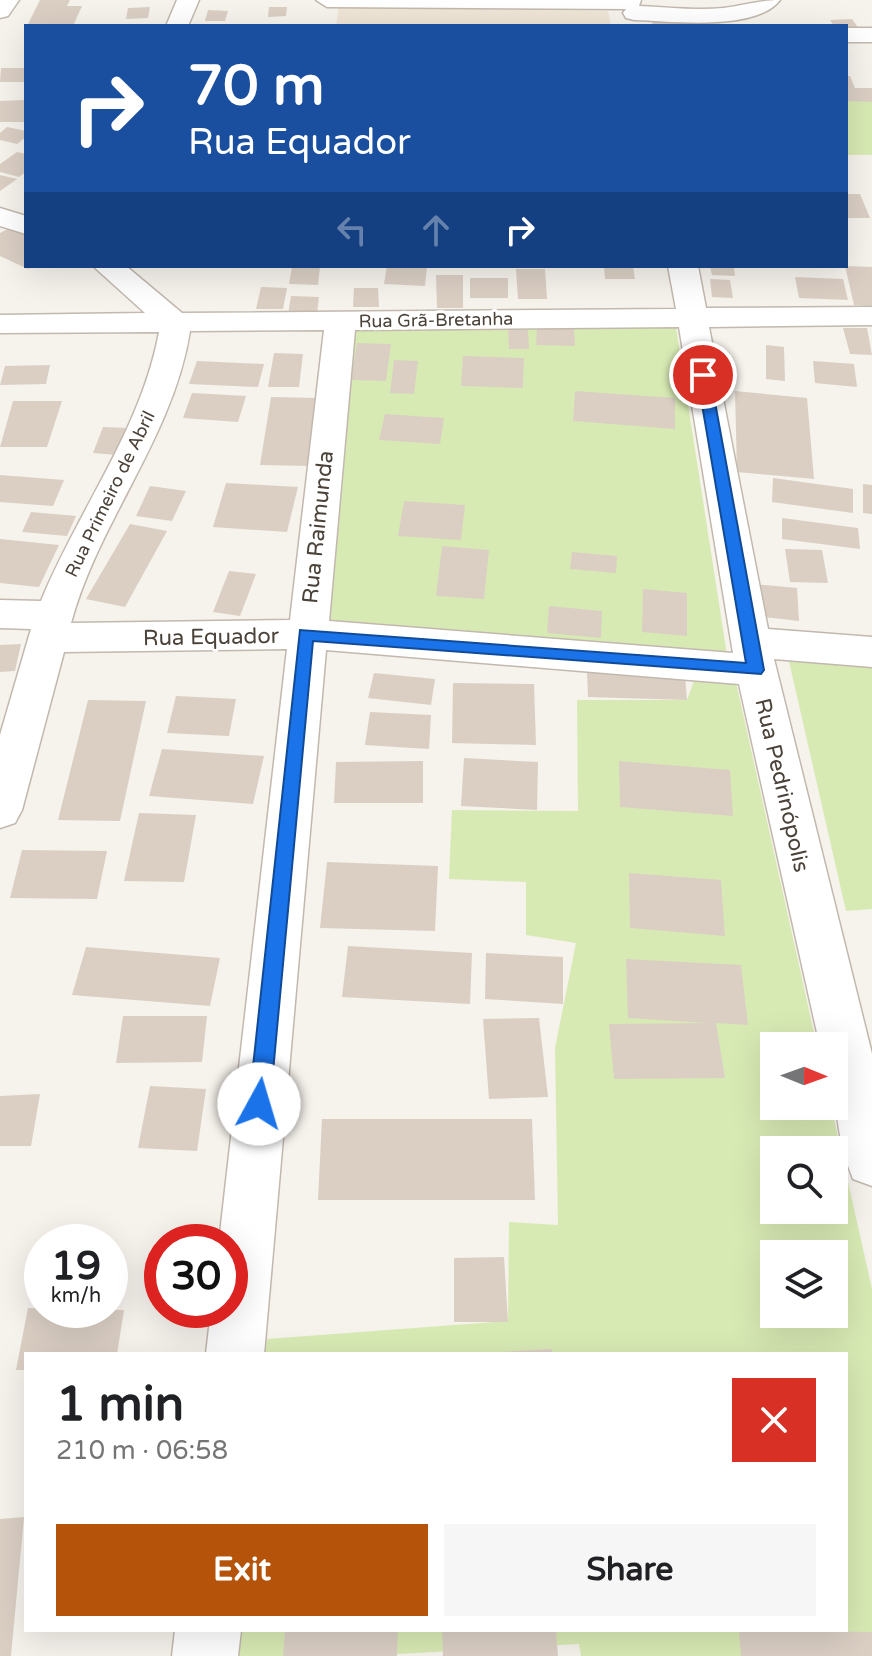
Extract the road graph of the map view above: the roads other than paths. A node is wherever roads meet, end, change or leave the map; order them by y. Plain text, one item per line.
1 (8, 0) edge
2 (188, 0) edge
3 (327, 0) edge
4 (334, 0) edge
5 (769, 0) edge
6 (480, 1) edge
7 (633, 10) edge
8 (0, 11) edge
9 (741, 19) edge
10 (178, 24) edge
11 (848, 35) edge
12 (872, 35) edge
13 (0, 216) edge
14 (24, 225) edge
15 (110, 268) edge
16 (683, 268) edge
17 (693, 315) junction
18 (872, 316) edge
19 (340, 321) junction
20 (0, 324) edge
21 (176, 324) junction
22 (0, 614) edge
23 (51, 627) junction
24 (305, 634) junction
25 (872, 652) edge
26 (753, 657) junction
27 (0, 810) edge
28 (872, 1160) edge
29 (235, 1352) edge
30 (208, 1632) edge
31 (205, 1656) edge

1 - 8 street
2 - 10 street
3 - 4 street
4 - 6 street
5 - 9 street
6 - 7 street
7 - 9 street
11 - 12 street
13 - 14 street
15 - 21 street
16 - 17 street, Rua Pedrinópolis
17 - 18 street, Rua Grã-Bretanha
17 - 19 street, Rua Grã-Bretanha
17 - 26 street, Rua Pedrinópolis
19 - 21 street, Rua Grã-Bretanha
19 - 24 street, Rua Raimunda
20 - 21 street, Rua Grã-Bretanha
21 - 23 street, Rua Primeiro de Abril
22 - 23 street, Rua Equador
23 - 24 street, Rua Equador
23 - 27 street, Rua Primeiro de Abril
24 - 26 street, Rua Equador
24 - 29 street, Rua Raimunda
25 - 26 street, Rua Equador
26 - 28 street, Rua Pedrinópolis
30 - 31 street

